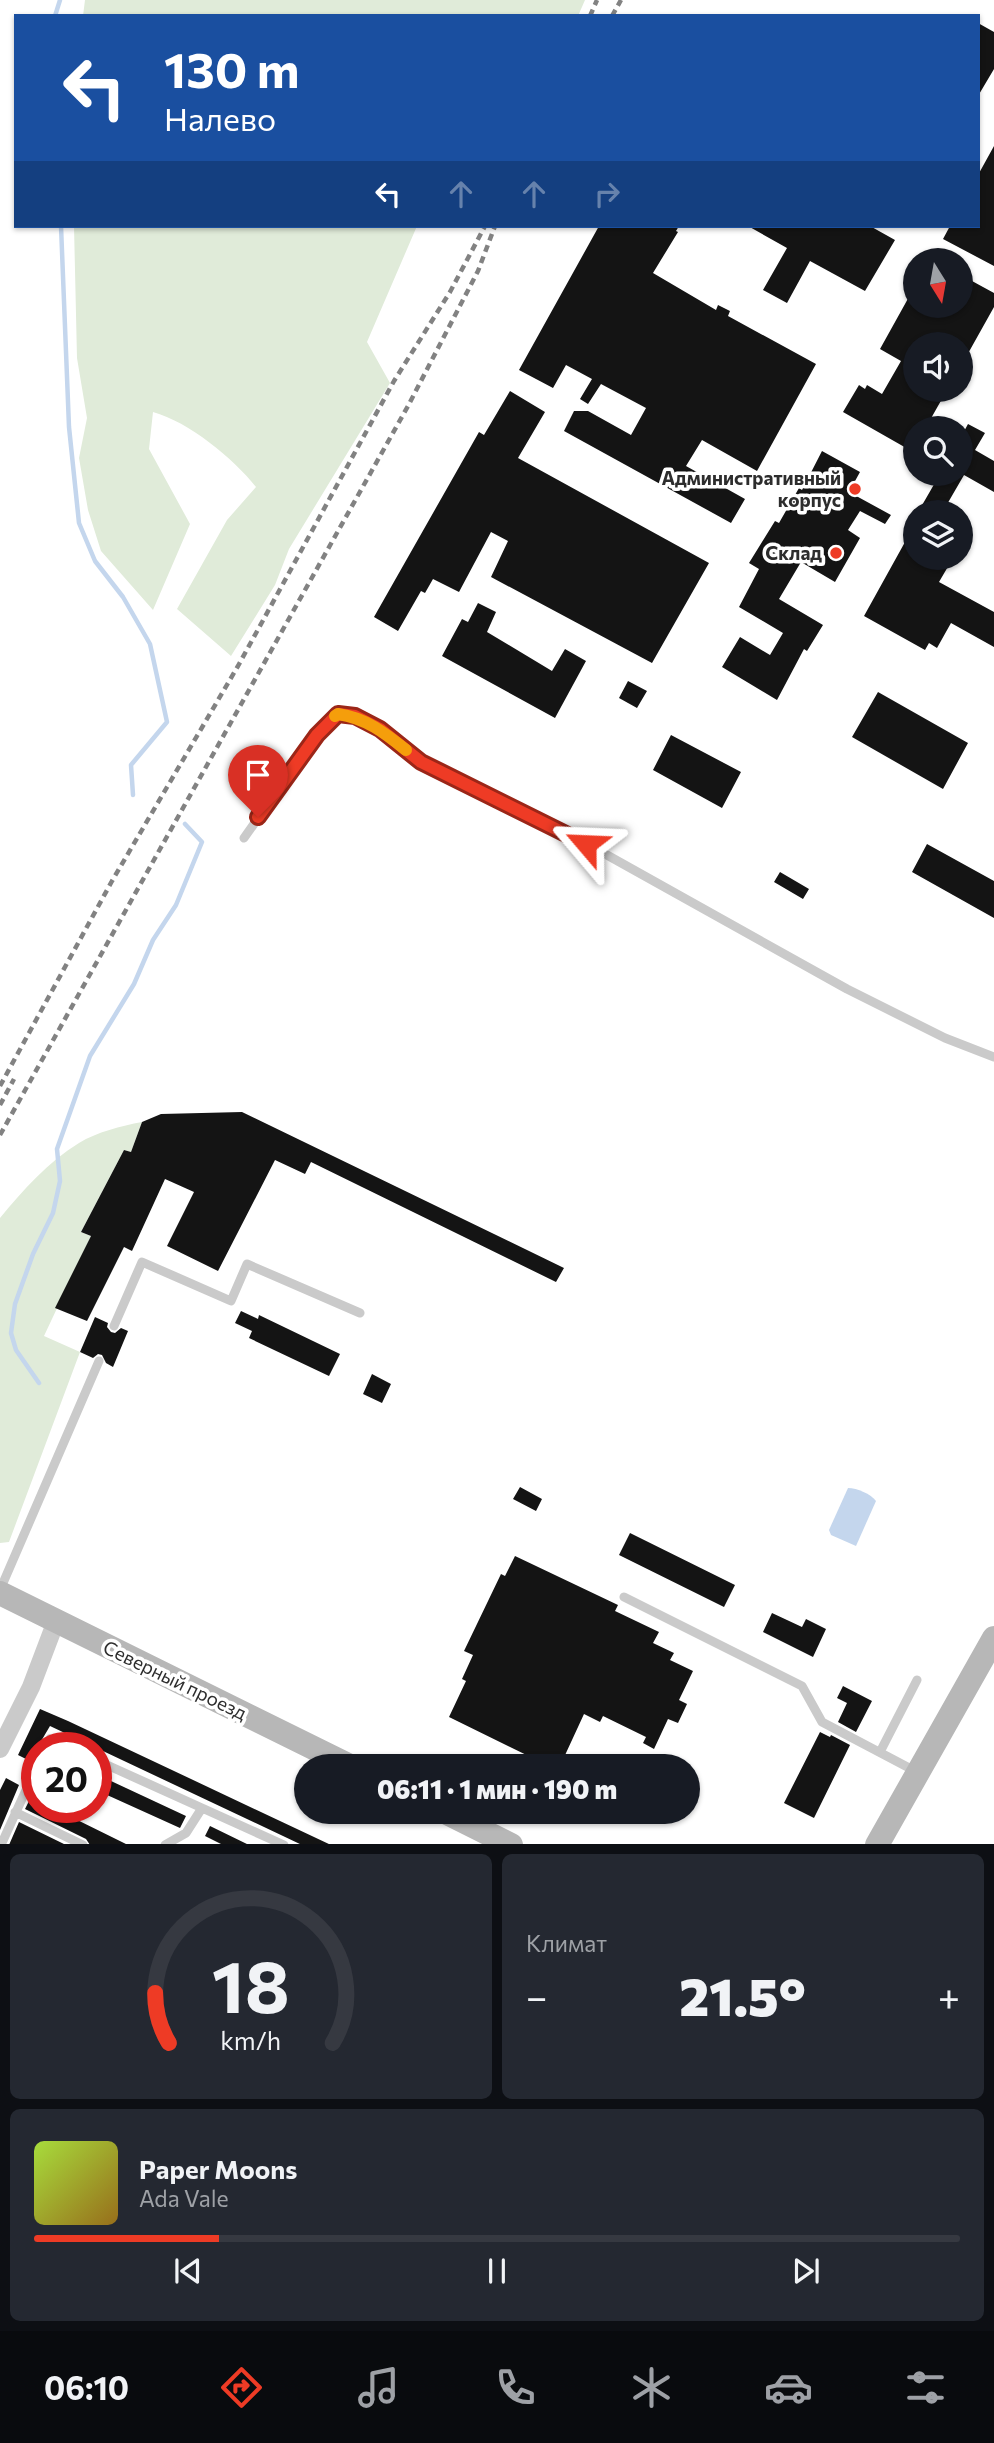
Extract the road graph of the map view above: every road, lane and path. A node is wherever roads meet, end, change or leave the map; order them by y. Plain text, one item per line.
1 (244, 838) dead end
2 (994, 1057) edge
3 (360, 1313) dead end
4 (114, 1325) dead end
5 (99, 1361) dead end
6 (0, 1591) edge
7 (624, 1597) dead end
8 (55, 1621) junction
9 (994, 1638) edge
10 (916, 1680) dead end
11 (0, 1749) edge
12 (880, 1752) junction
13 (326, 1754) edge
14 (112, 1767) edge
15 (918, 1772) junction
16 (21, 1799) edge
17 (202, 1808) junction
18 (15, 1812) junction
19 (470, 1824) edge
20 (1, 1844) edge
21 (83, 1844) edge
22 (165, 1844) edge
23 (284, 1844) edge
24 (511, 1844) edge
25 (877, 1844) edge

1 - 2 lane
3 - 4 lane
5 - 6 lane
6 - 8 street, Северный проезд
7 - 12 lane
8 - 11 street
8 - 13 street, Северный проезд
9 - 15 street
10 - 12 lane
12 - 15 lane
14 - 17 lane
15 - 25 street
16 - 18 lane
17 - 22 lane
17 - 23 lane
18 - 20 lane
18 - 21 lane
19 - 24 street

